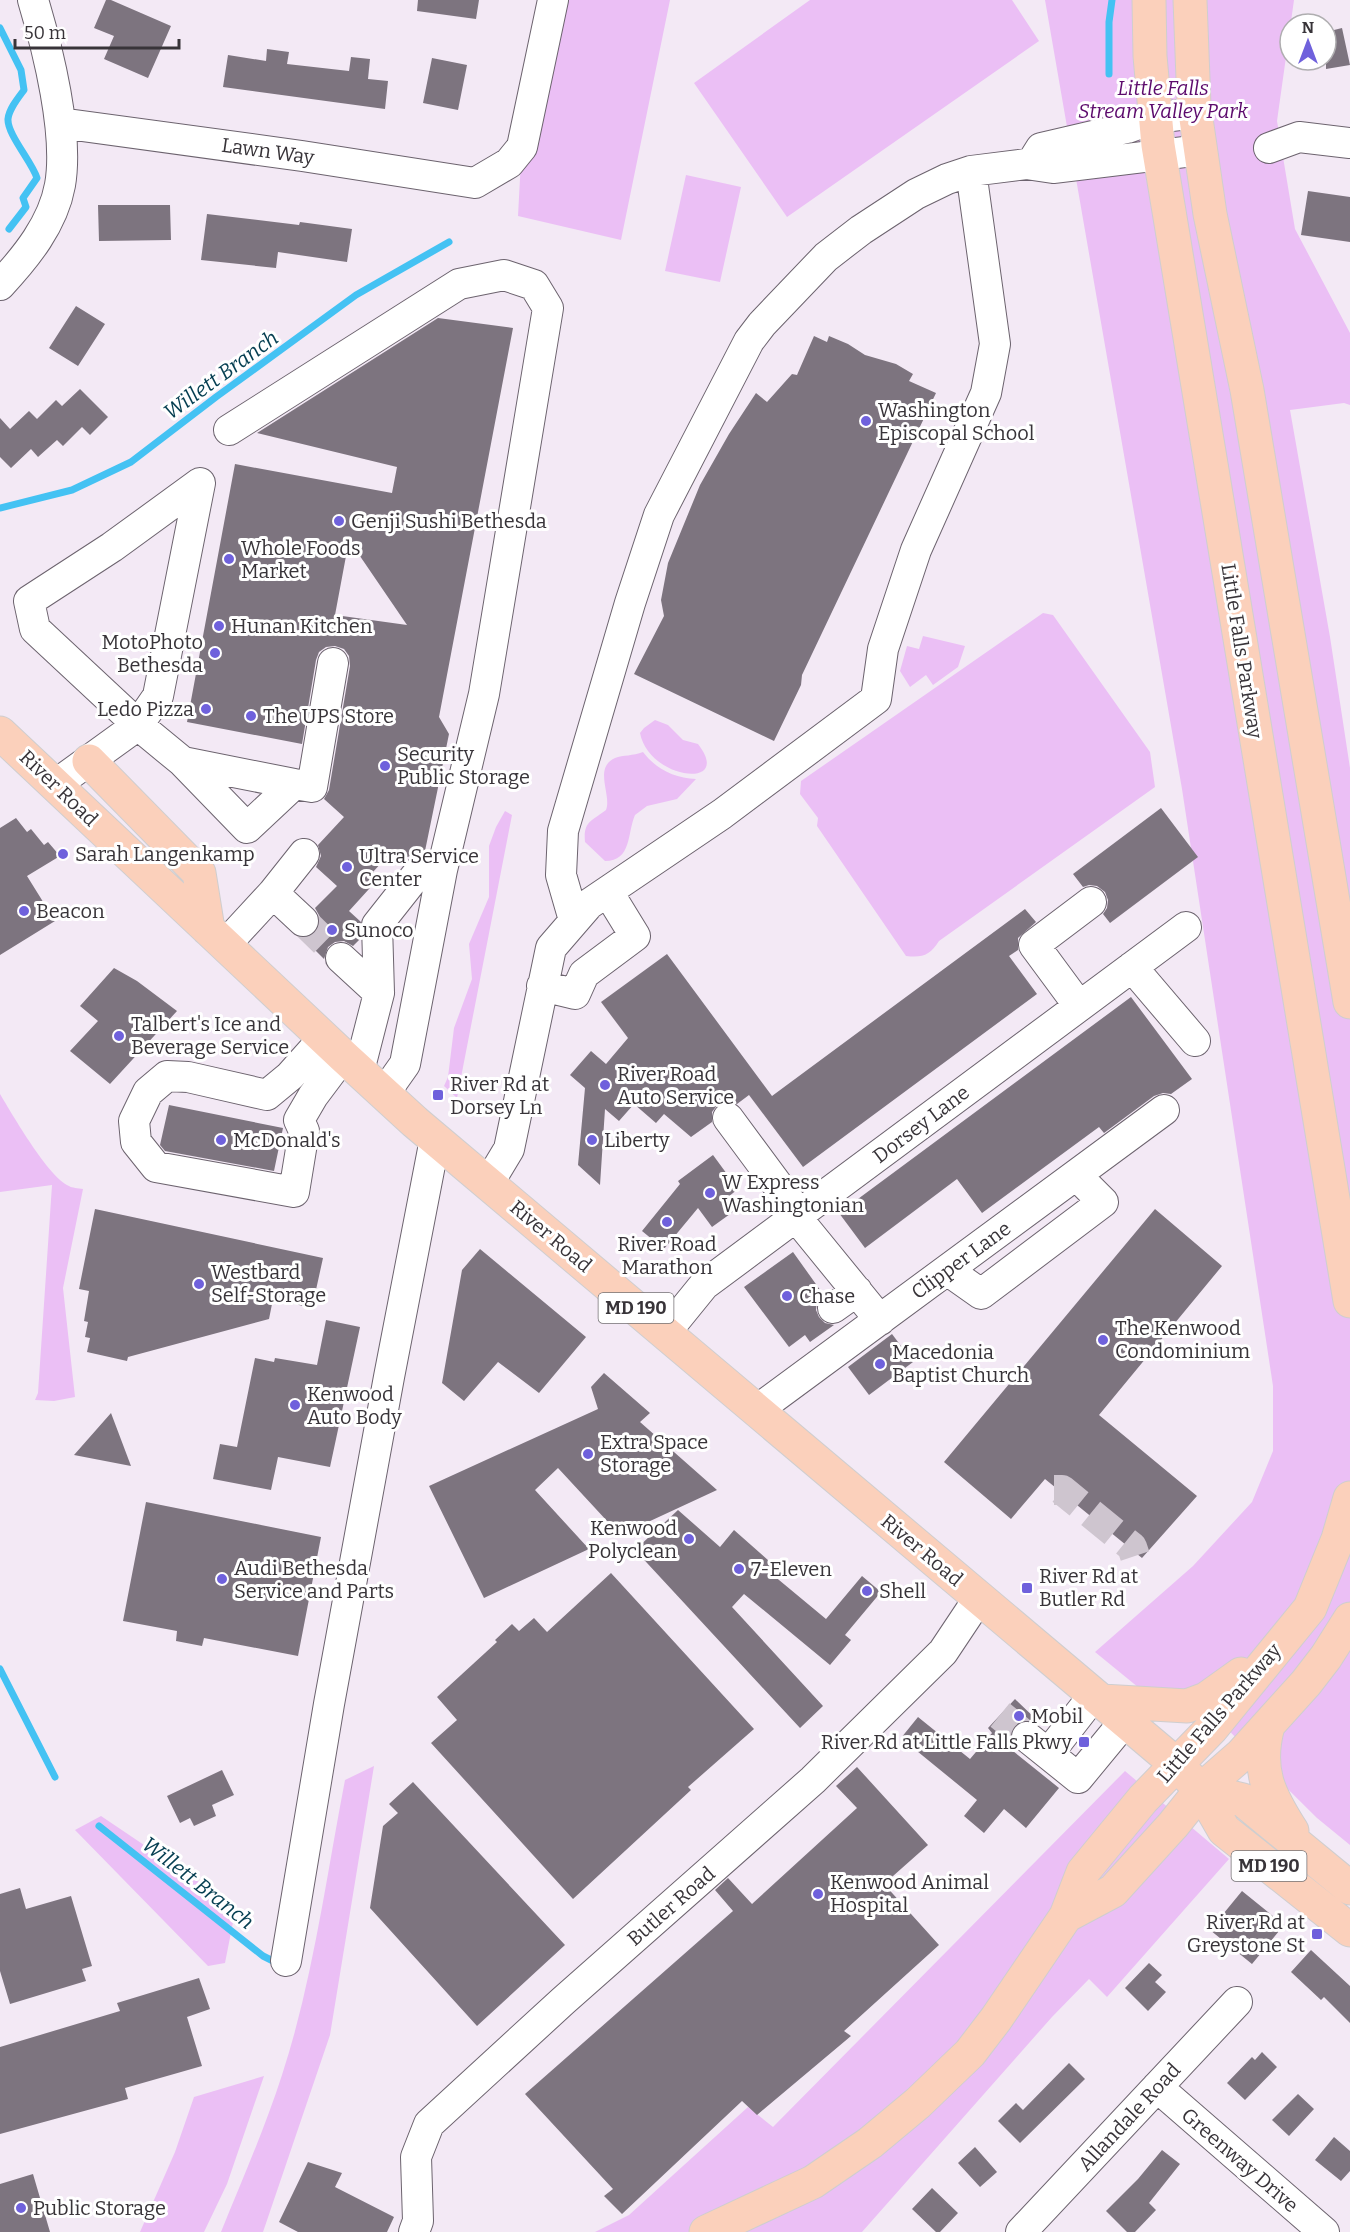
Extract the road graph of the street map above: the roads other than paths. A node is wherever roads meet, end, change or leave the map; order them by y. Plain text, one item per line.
1 (33, 0) edge
2 (553, 0) edge
3 (1149, 0) edge
4 (1190, 0) edge
5 (1196, 113) junction
6 (1155, 118) junction
7 (60, 123) junction
8 (1350, 143) edge
9 (1269, 148) dead end
10 (1201, 150) junction
11 (1160, 154) junction
12 (1031, 164) junction
13 (971, 171) junction
14 (0, 285) edge
15 (229, 430) dead end
16 (333, 663) dead end
17 (138, 725) junction
18 (0, 732) edge
19 (89, 761) junction
20 (183, 762) junction
21 (294, 784) junction
22 (55, 785) junction
23 (304, 854) dead end
24 (442, 870) junction
25 (608, 892) junction
26 (273, 893) junction
27 (1091, 902) dead end
28 (574, 920) junction
29 (303, 921) tunnel mouth
30 (1186, 927) dead end
31 (217, 937) junction
32 (341, 958) tunnel mouth
33 (1132, 967) junction
34 (542, 986) junction
35 (379, 993) junction
36 (1350, 1002) edge
37 (1079, 1006) junction
38 (1195, 1041) dead end
39 (342, 1055) junction
40 (386, 1096) junction
41 (1164, 1110) dead end
42 (728, 1118) dead end
43 (435, 1139) junction
44 (1076, 1175) junction
45 (489, 1184) junction
46 (797, 1216) junction
47 (947, 1270) junction
48 (1350, 1300) edge
49 (880, 1320) junction
50 (665, 1333) junction
51 (757, 1410) junction
52 (1350, 1498) edge
53 (979, 1598) junction
54 (1350, 1619) edge
55 (1277, 1649) junction
56 (1107, 1706) junction
57 (1268, 1726) junction
58 (1176, 1764) junction
59 (1201, 1790) junction
60 (1305, 1852) junction
61 (1350, 1888) edge
62 (1066, 1916) junction
63 (1346, 1925) edge
64 (286, 1961) dead end
65 (1237, 2002) dead end
66 (1157, 2087) junction
67 (414, 2232) edge
68 (706, 2232) edge
69 (1021, 2232) edge
70 (1323, 2232) edge

1 - 7 street
2 - 7 street, Lawn Way
3 - 6 main road, Little Falls Parkway
4 - 5 main road
5 - 6 street
5 - 10 main road
6 - 11 main road, Little Falls Parkway
6 - 12 street
7 - 14 street
8 - 9 street
10 - 11 street
10 - 36 main road
11 - 12 street
11 - 48 main road, Little Falls Parkway
12 - 13 street
13 - 25 street
13 - 28 street
15 - 24 street
16 - 21 street
17 - 17 street
17 - 19 street
17 - 20 street
18 - 22 main road, River Road / MD 190
19 - 22 street
19 - 31 main road
20 - 21 street
20 - 21 street
22 - 31 main road, River Road / MD 190
23 - 26 street
24 - 35 street
24 - 40 street
25 - 28 street
25 - 34 street
26 - 29 street
26 - 31 street
27 - 37 street
28 - 34 street
30 - 33 street, Dorsey Lane
31 - 39 main road, River Road / MD 190
32 - 35 street
33 - 37 street, Dorsey Lane
33 - 38 street
34 - 45 street
35 - 39 street
37 - 46 street, Dorsey Lane
39 - 39 street
39 - 40 main road, River Road / MD 190
40 - 43 main road, River Road / MD 190
41 - 44 street, Clipper Lane
42 - 46 street
43 - 45 main road, River Road / MD 190
43 - 64 street
44 - 47 street, Clipper Lane
44 - 47 street
45 - 50 main road, River Road / MD 190
46 - 49 street
46 - 50 street, Dorsey Lane
47 - 49 street, Clipper Lane
49 - 51 street, Clipper Lane
50 - 51 main road, River Road / MD 190
51 - 53 main road, River Road / MD 190
52 - 55 main road, Little Falls Parkway
53 - 56 main road, River Road / MD 190
53 - 67 street, Butler Road
54 - 57 main road, Little Falls Parkway
55 - 56 main road
55 - 58 main road, Little Falls Parkway
56 - 56 street
56 - 58 main road, River Road / MD 190
57 - 59 main road, Little Falls Parkway
57 - 60 main road
58 - 59 main road, River Road / MD 190
58 - 62 main road, Little Falls Parkway
59 - 60 main road, MD 190
59 - 62 main road, Little Falls Parkway
59 - 63 main road, River Road / MD 190
60 - 61 main road, MD 190
62 - 68 main road, Little Falls Parkway
65 - 66 street, Allandale Road
66 - 69 street, Allandale Road
66 - 70 street, Greenway Drive

